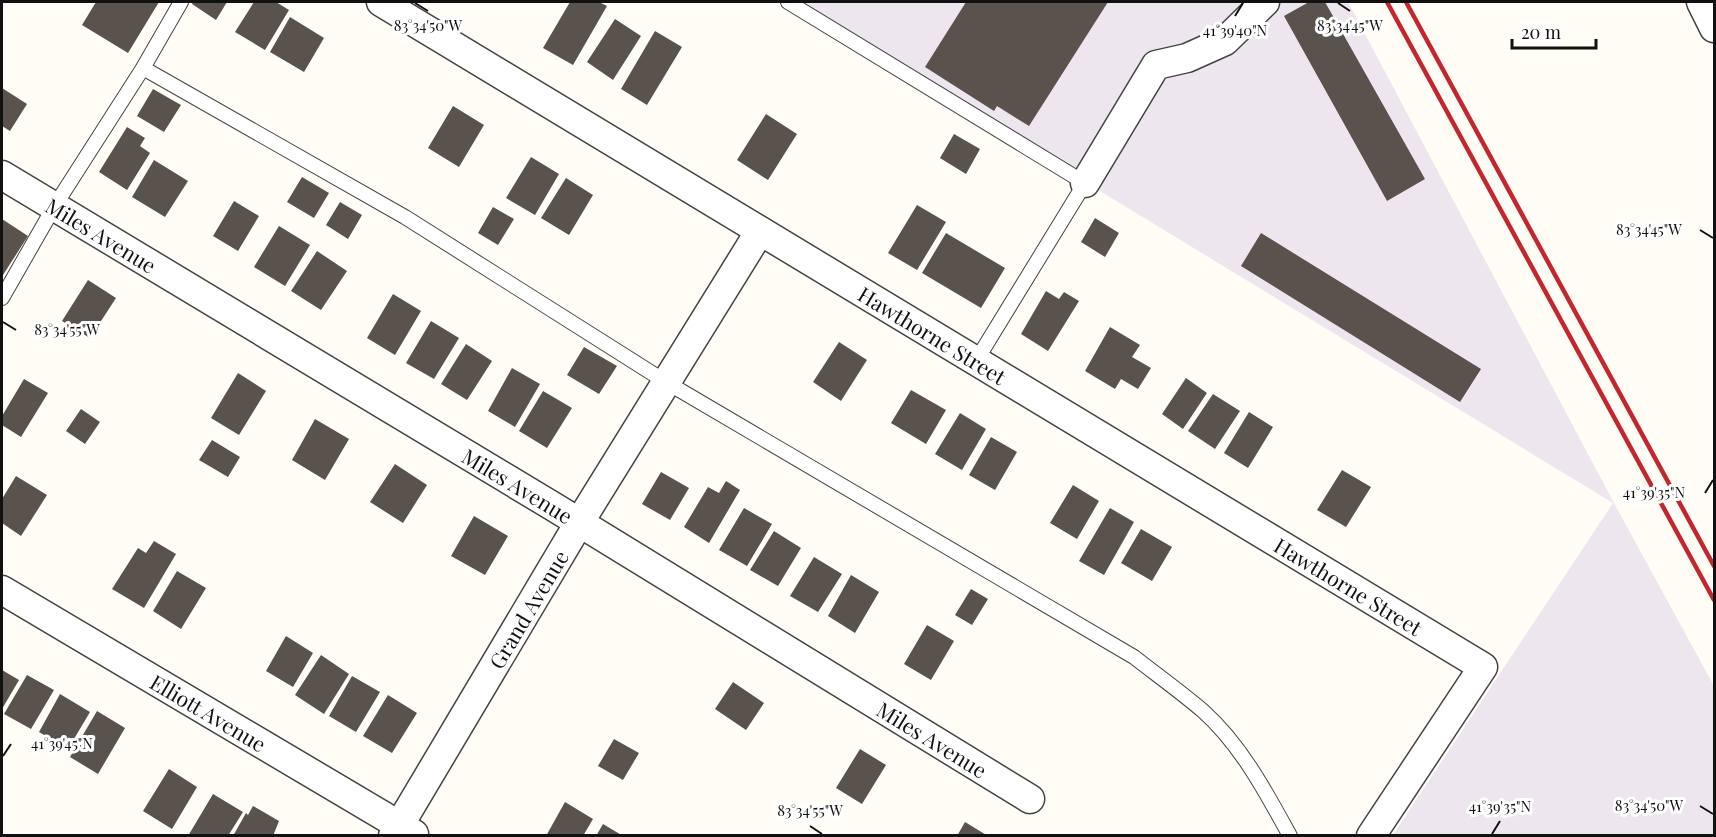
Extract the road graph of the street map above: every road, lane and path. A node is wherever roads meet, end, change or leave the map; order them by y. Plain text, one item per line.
1 (181, 2) edge
2 (381, 2) edge
3 (788, 2) edge
4 (1265, 2) edge
5 (1701, 2) edge
6 (1714, 28) edge
7 (143, 68) junction
8 (2, 175) edge
9 (1085, 183) junction
10 (54, 207) junction
11 (760, 231) junction
12 (2, 298) edge
13 (976, 361) junction
14 (666, 382) junction
15 (579, 523) junction
16 (2, 590) edge
17 (1030, 799) dead end
18 (403, 832) edge
19 (1290, 836) edge
20 (1371, 836) edge

1 - 7 lane
2 - 11 street, Hawthorne Street
3 - 9 lane
4 - 9 street
5 - 6 street
7 - 10 lane
7 - 14 lane
8 - 10 street, Miles Avenue
9 - 13 lane
10 - 12 lane
10 - 15 street, Miles Avenue
11 - 13 street, Hawthorne Street
11 - 14 street, Grand Avenue
13 - 20 street, Hawthorne Street
14 - 15 street, Grand Avenue
14 - 19 lane
15 - 17 street, Miles Avenue
15 - 18 street, Grand Avenue
16 - 18 street, Elliott Avenue

